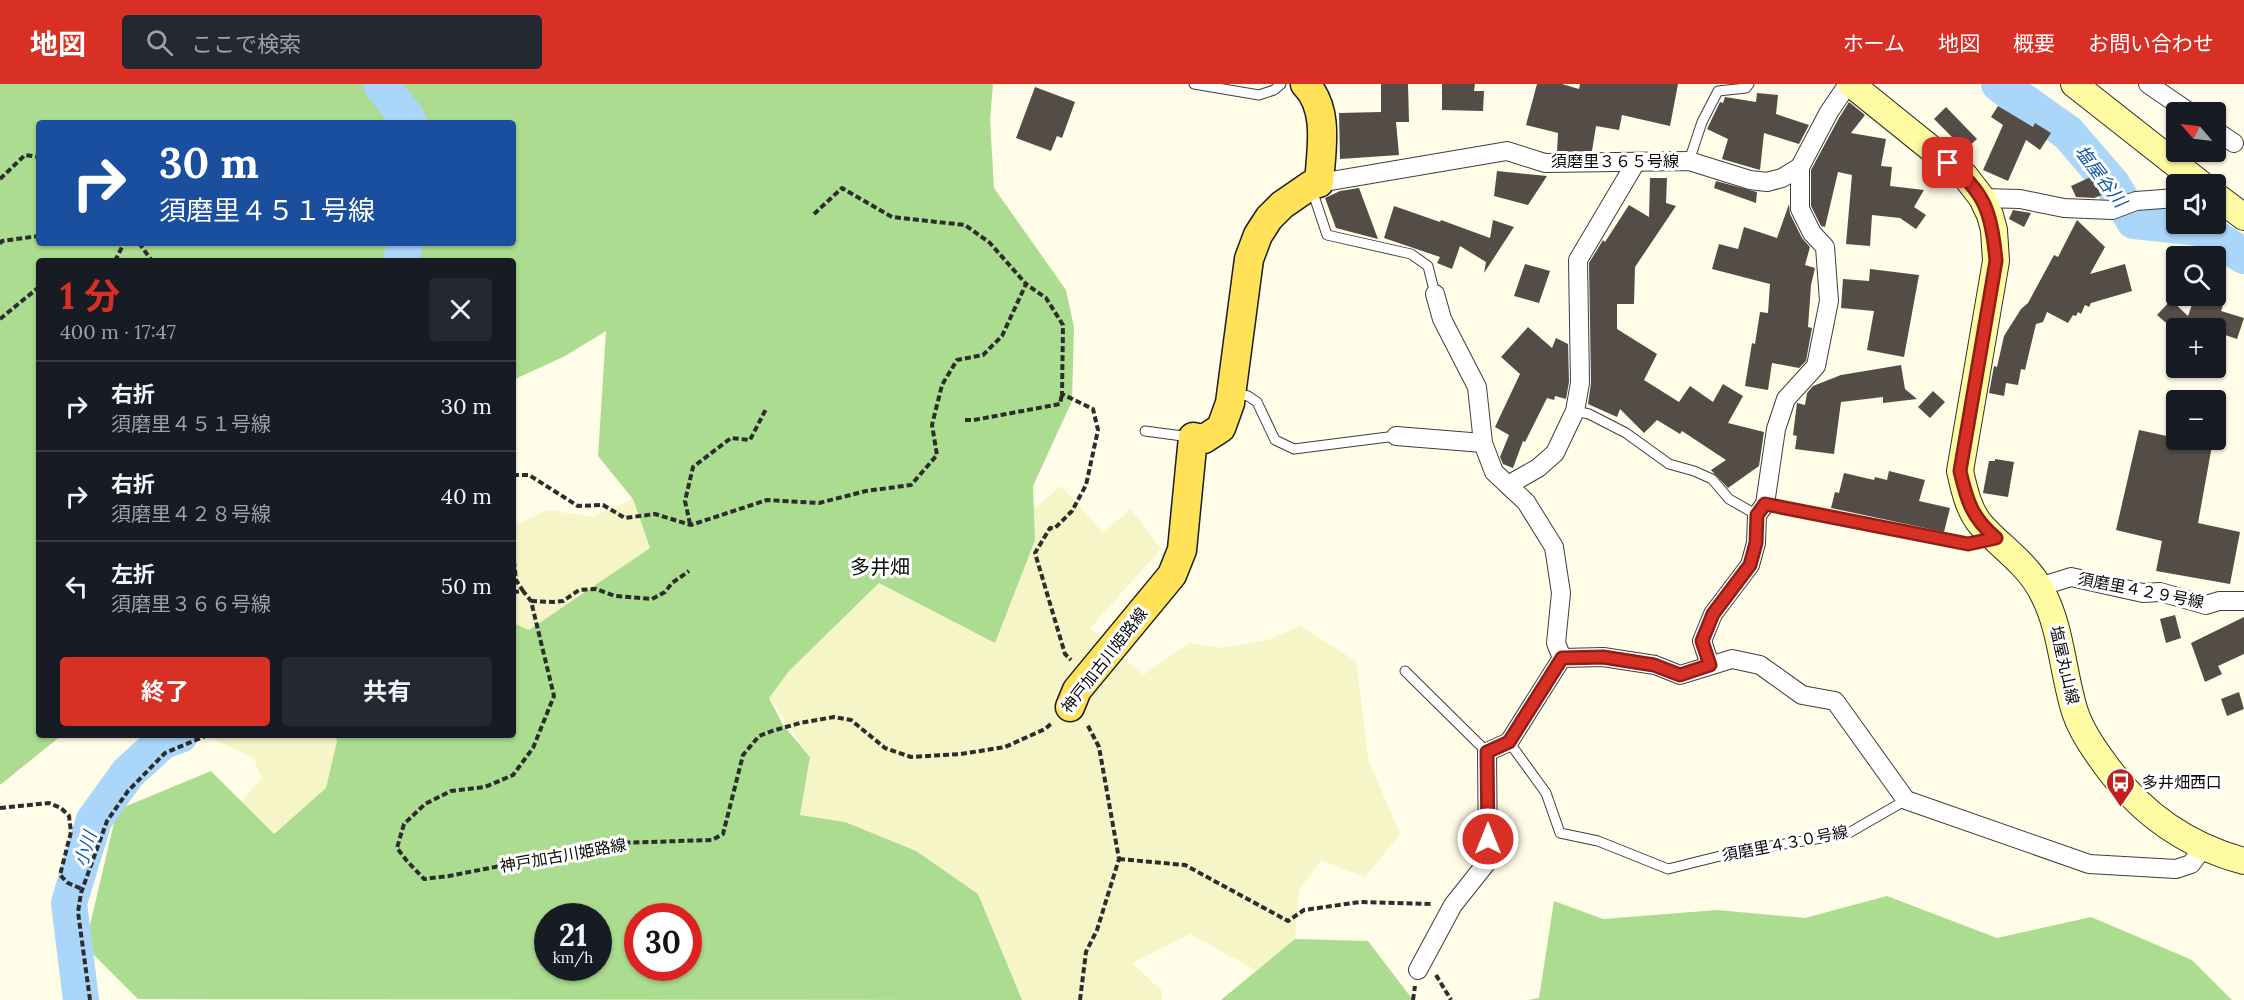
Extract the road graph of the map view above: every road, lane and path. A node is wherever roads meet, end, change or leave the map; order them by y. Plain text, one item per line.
1 (1194, 84) edge
2 (1281, 84) edge
3 (1305, 84) edge
4 (1749, 84) edge
5 (1849, 84) edge
6 (2074, 84) edge
7 (2148, 84) edge
8 (2174, 102) edge
9 (36, 157) edge
10 (1689, 161) junction
11 (1636, 162) junction
12 (1800, 167) junction
13 (2188, 174) edge
14 (0, 179) edge
15 (1315, 184) junction
16 (1982, 198) junction
17 (2166, 199) edge
18 (814, 214) dead end
19 (36, 236) edge
20 (0, 244) edge
21 (1026, 284) junction
22 (36, 289) edge
23 (1436, 294) joint
24 (0, 319) edge
25 (1231, 393) junction
26 (1062, 394) junction
27 (766, 409) dead end
28 (1575, 411) junction
29 (964, 420) dead end
30 (1145, 431) dead end
31 (1396, 435) joint
32 (1193, 437) junction
33 (1483, 443) junction
34 (516, 475) edge
35 (1508, 485) junction
36 (1761, 509) junction
37 (691, 525) junction
38 (1996, 538) junction
39 (688, 571) dead end
40 (516, 580) edge
41 (2040, 587) junction
42 (523, 591) junction
43 (516, 592) edge
44 (531, 601) junction
45 (2244, 601) edge
46 (1562, 658) junction
47 (1103, 659) junction
48 (1710, 665) junction
49 (1405, 671) dead end
50 (1070, 707) junction
51 (201, 738) edge
52 (1509, 742) junction
53 (1487, 752) junction
54 (1906, 800) junction
55 (0, 808) edge
56 (2203, 848) junction
57 (1119, 859) junction
58 (2244, 861) edge
59 (82, 890) junction
60 (1453, 905) junction
61 (1421, 964) joint
62 (90, 1000) edge
63 (1080, 1000) edge
64 (1451, 1000) edge

1 - 2 lane
3 - 15 main road
4 - 10 lane
5 - 12 street
5 - 16 street, 塩屋丸山線
6 - 13 street
7 - 8 street
9 - 14 path
10 - 11 street, 須磨里３６５号線
10 - 12 street, 須磨里３６５号線
11 - 15 street, 須磨里３６５号線
11 - 28 street
12 - 36 street
15 - 23 lane
15 - 25 main road
16 - 17 street
16 - 38 street, 塩屋丸山線
18 - 21 path
19 - 20 path
21 - 26 path
21 - 37 path
22 - 24 path
23 - 33 street
25 - 31 lane
25 - 32 main road
26 - 29 path
26 - 47 path
27 - 37 path
28 - 35 street
28 - 36 lane
30 - 32 lane
31 - 33 street
32 - 47 main road, 神戸加古川姫路線
33 - 35 street
34 - 37 path
35 - 46 street
36 - 38 lane
36 - 48 street
38 - 41 street, 塩屋丸山線
39 - 44 path
40 - 42 path
41 - 45 street, 須磨里４２９号線
41 - 56 street, 塩屋丸山線
42 - 43 path
42 - 44 path, 神戸加古川姫路線
44 - 50 path, 神戸加古川姫路線
46 - 48 street
46 - 52 street
47 - 50 main road, 神戸加古川姫路線
48 - 54 street
49 - 53 lane
50 - 57 path
51 - 59 path
52 - 53 street
52 - 54 lane, 須磨里４３０号線
53 - 60 street
54 - 56 street
55 - 59 path
56 - 58 street, 塩屋丸山線
57 - 60 path
57 - 63 path
59 - 62 path
60 - 61 street
61 - 64 path

